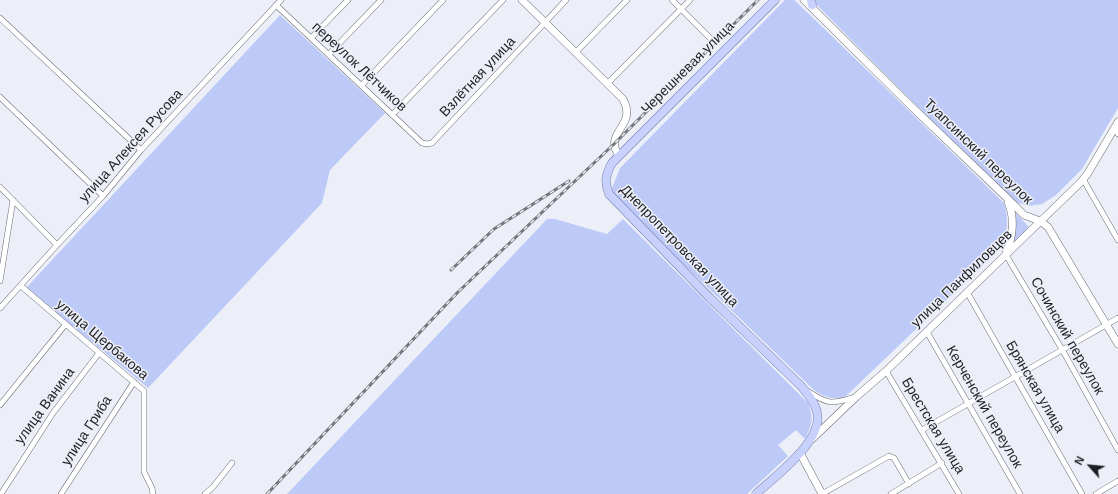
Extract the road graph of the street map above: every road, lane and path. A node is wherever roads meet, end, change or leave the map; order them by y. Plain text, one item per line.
1 (281, 0) edge
2 (348, 0) edge
3 (381, 0) edge
4 (443, 0) edge
5 (503, 0) edge
6 (522, 0) edge
7 (566, 0) edge
8 (627, 0) edge
9 (672, 0) edge
10 (690, 0) edge
11 (775, 0) edge
12 (804, 0) edge
13 (812, 4) edge
14 (276, 5) junction
15 (681, 9) junction
16 (0, 18) edge
17 (545, 22) junction
18 (312, 38) junction
19 (714, 42) dead end
20 (576, 52) junction
21 (329, 54) junction
22 (607, 84) junction
23 (362, 85) junction
24 (0, 97) edge
25 (392, 114) junction
26 (1117, 128) edge
27 (427, 144) joint
28 (142, 150) junction
29 (619, 155) junction
30 (1084, 179) junction
31 (0, 187) edge
32 (103, 196) junction
33 (1005, 196) junction
34 (13, 200) junction
35 (1040, 221) junction
36 (1118, 240) edge
37 (57, 245) junction
38 (1006, 255) junction
39 (0, 281) edge
40 (21, 286) junction
41 (967, 292) junction
42 (0, 308) edge
43 (1118, 318) edge
44 (1106, 324) junction
45 (65, 325) junction
46 (927, 332) junction
47 (1118, 344) edge
48 (1063, 351) junction
49 (99, 353) junction
50 (886, 371) junction
51 (1016, 378) junction
52 (134, 382) junction
53 (801, 386) junction
54 (856, 397) junction
55 (0, 405) edge
56 (968, 405) junction
57 (922, 430) junction
58 (809, 442) junction
59 (1118, 450) edge
60 (800, 453) junction
61 (232, 463) dead end
62 (942, 463) junction
63 (1118, 481) edge
64 (909, 484) junction
65 (759, 493) edge
66 (1, 494) edge
67 (61, 494) edge
68 (152, 494) edge
69 (205, 494) edge
70 (822, 494) edge
71 (892, 494) edge
72 (959, 494) edge
73 (1020, 494) edge
74 (1082, 494) edge
75 (1096, 494) edge

1 - 14 street, улица Алексея Русова
2 - 18 street
3 - 21 street
4 - 23 street
5 - 25 street
6 - 17 street
7 - 17 street, Взлётная улица
8 - 20 street
9 - 15 street
10 - 15 street
11 - 29 main road, Черешневая улица
12 - 13 street, Туапсинский переулок
13 - 33 street, Туапсинский переулок
14 - 18 street, переулок Лётчиков
14 - 28 street, улица Алексея Русова
15 - 19 street
15 - 22 street
16 - 28 street
17 - 20 street
17 - 27 street, Взлётная улица
18 - 21 street, переулок Лётчиков
20 - 22 street
21 - 23 street, переулок Лётчиков
22 - 29 street
23 - 25 street, переулок Лётчиков
24 - 32 street
25 - 27 street, переулок Лётчиков
26 - 30 street, улица Панфиловцев
28 - 32 street, улица Алексея Русова
29 - 53 main road, Днепропетровская улица
30 - 35 street, улица Панфиловцев
30 - 36 street
31 - 34 street
32 - 37 street, улица Алексея Русова
33 - 35 street, Туапсинский переулок
33 - 38 street
34 - 37 street
34 - 39 street
35 - 38 street, улица Панфиловцев
35 - 44 street, Туапсинский переулок
37 - 40 street, улица Алексея Русова
38 - 41 street, улица Панфиловцев
38 - 48 street, Сочинский переулок
40 - 42 street, улица Алексея Русова
40 - 45 street, улица Щербакова
41 - 46 street, улица Панфиловцев
41 - 51 street, Брянская улица
43 - 44 street
44 - 47 street, Туапсинский переулок
44 - 48 street
45 - 49 street, улица Щербакова
45 - 55 street
46 - 50 street, улица Панфиловцев
46 - 56 street, Керченский переулок
48 - 51 street
48 - 59 street, Сочинский переулок
49 - 52 street, улица Щербакова
49 - 66 street, улица Ванина
50 - 54 street, улица Панфиловцев
50 - 57 street, Брестская улица
51 - 56 street
51 - 74 street, Брянская улица
52 - 67 street, улица Гриба
52 - 68 street, улица Щербакова
53 - 54 street
53 - 58 main road, Днепропетровская улица
54 - 58 street, улица Панфиловцев
56 - 57 street
56 - 73 street, Керченский переулок
57 - 62 street, Брестская улица
58 - 60 main road, Днепропетровская улица
60 - 65 main road
60 - 70 street
61 - 69 street
62 - 64 street
62 - 72 street, Брестская улица
63 - 75 street
64 - 70 street
64 - 71 street

